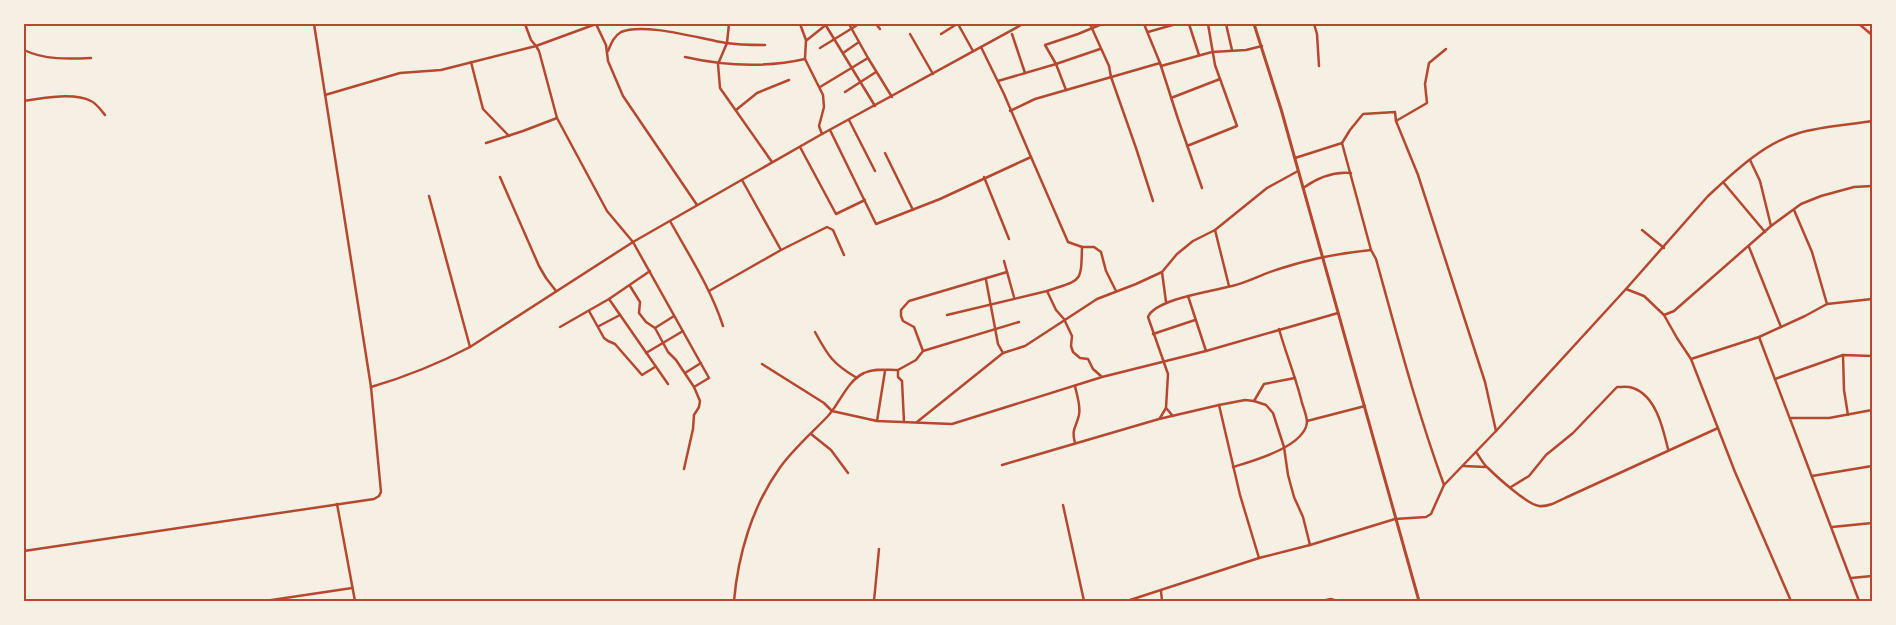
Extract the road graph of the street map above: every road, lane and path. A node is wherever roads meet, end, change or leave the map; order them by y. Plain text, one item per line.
1 (314, 24) edge
2 (524, 24) edge
3 (596, 24) edge
4 (729, 24) edge
5 (800, 24) edge
6 (826, 24) edge
7 (849, 24) edge
8 (859, 24) edge
9 (876, 24) edge
10 (957, 24) edge
11 (1023, 24) edge
12 (1090, 24) edge
13 (1102, 24) edge
14 (1144, 24) edge
15 (1176, 24) edge
16 (1189, 24) edge
17 (1208, 24) edge
18 (1226, 24) edge
19 (1254, 24) edge
20 (1314, 24) edge
21 (1859, 24) edge
22 (1864, 25) edge
23 (1092, 28) junction
24 (852, 29) junction
25 (880, 29) dead end
26 (1148, 32) junction
27 (910, 34) dead end
28 (941, 34) dead end
29 (1012, 34) dead end
30 (1872, 35) edge
31 (834, 39) junction
32 (806, 40) junction
33 (859, 42) junction
34 (727, 43) junction
35 (765, 45) dead end
36 (536, 46) junction
37 (1262, 46) junction
38 (981, 47) junction
39 (820, 48) dead end
40 (1100, 49) junction
41 (1446, 49) dead end
42 (24, 50) edge
43 (1232, 50) junction
44 (607, 52) junction
45 (973, 52) junction
46 (1212, 52) junction
47 (843, 54) junction
48 (1199, 55) junction
49 (685, 57) dead end
50 (91, 58) dead end
51 (868, 58) junction
52 (805, 59) junction
53 (471, 62) junction
54 (718, 64) junction
55 (1056, 64) junction
56 (1161, 64) junction
57 (1319, 66) dead end
58 (852, 67) junction
59 (876, 72) junction
60 (1025, 73) junction
61 (933, 74) junction
62 (1111, 77) junction
63 (1220, 79) junction
64 (789, 80) dead end
65 (998, 81) junction
66 (860, 82) junction
67 (819, 88) junction
68 (1066, 90) junction
69 (845, 92) dead end
70 (325, 95) junction
71 (892, 97) junction
72 (1171, 98) junction
73 (24, 101) edge
74 (875, 106) junction
75 (736, 110) junction
76 (1010, 111) junction
77 (105, 115) dead end
78 (557, 118) junction
79 (849, 120) junction
80 (1396, 121) junction
81 (1872, 121) edge
82 (830, 130) junction
83 (822, 134) junction
84 (509, 136) junction
85 (486, 143) dead end
86 (1342, 143) junction
87 (800, 146) junction
88 (1187, 146) junction
89 (886, 153) dead end
90 (1031, 157) junction
91 (1295, 158) junction
92 (1750, 160) junction
93 (772, 162) junction
94 (875, 171) dead end
95 (1298, 171) junction
96 (1350, 172) junction
97 (500, 177) dead end
98 (984, 178) junction
99 (742, 180) junction
100 (1723, 182) junction
101 (1872, 186) edge
102 (1202, 188) dead end
103 (1303, 188) junction
104 (429, 196) dead end
105 (865, 200) junction
106 (1152, 201) dead end
107 (697, 205) junction
108 (914, 210) junction
109 (1794, 210) junction
110 (670, 221) junction
111 (1771, 226) junction
112 (1214, 230) junction
113 (1642, 230) dead end
114 (1765, 232) junction
115 (1009, 239) dead end
116 (633, 242) junction
117 (1082, 247) junction
118 (1748, 247) junction
119 (1664, 248) junction
120 (781, 250) junction
121 (1371, 250) junction
122 (844, 255) dead end
123 (1324, 258) junction
124 (1004, 261) dead end
125 (650, 271) junction
126 (1007, 272) junction
127 (1162, 272) junction
128 (986, 279) junction
129 (630, 286) junction
130 (1230, 287) junction
131 (1626, 289) junction
132 (556, 291) junction
133 (709, 291) junction
134 (1047, 291) junction
135 (1116, 291) junction
136 (1188, 296) junction
137 (1014, 297) junction
138 (609, 299) junction
139 (1872, 299) edge
140 (1166, 302) junction
141 (990, 304) junction
142 (1827, 304) junction
143 (589, 311) junction
144 (1338, 312) junction
145 (947, 315) dead end
146 (1664, 315) junction
147 (620, 316) junction
148 (674, 316) junction
149 (1064, 319) junction
150 (1195, 320) junction
151 (1019, 322) dead end
152 (599, 326) junction
153 (723, 326) dead end
154 (560, 327) dead end
155 (1780, 327) junction
156 (655, 328) junction
157 (995, 328) junction
158 (1279, 329) junction
159 (682, 331) junction
160 (815, 332) dead end
161 (1153, 334) junction
162 (1759, 337) junction
163 (664, 343) junction
164 (470, 347) junction
165 (923, 351) junction
166 (1206, 351) junction
167 (646, 353) junction
168 (1003, 353) junction
169 (1843, 355) junction
170 (1872, 356) edge
171 (1691, 359) junction
172 (1164, 360) junction
173 (701, 363) junction
174 (762, 364) dead end
175 (656, 367) junction
176 (886, 370) junction
177 (898, 370) junction
178 (684, 373) junction
179 (1102, 376) junction
180 (856, 378) junction
181 (1295, 378) junction
182 (1776, 379) junction
183 (668, 384) dead end
184 (1075, 386) junction
185 (371, 387) junction
186 (694, 388) junction
187 (1254, 401) junction
188 (1219, 405) junction
189 (1365, 406) junction
190 (1166, 408) junction
191 (1872, 410) edge
192 (832, 411) junction
193 (1848, 414) junction
194 (1173, 416) junction
195 (1791, 418) junction
196 (1159, 419) junction
197 (878, 421) junction
198 (904, 422) junction
199 (1307, 422) junction
200 (916, 423) junction
201 (1718, 428) junction
202 (1496, 431) junction
203 (811, 434) junction
204 (1075, 443) junction
205 (1284, 447) junction
206 (1668, 450) junction
207 (1476, 452) junction
208 (1002, 465) dead end
209 (1233, 466) junction
210 (1462, 466) junction
211 (1872, 466) edge
212 (1486, 467) junction
213 (684, 469) dead end
214 (848, 473) dead end
215 (1812, 476) junction
216 (1444, 485) junction
217 (1511, 487) junction
218 (337, 504) junction
219 (1063, 505) dead end
220 (1395, 519) junction
221 (1872, 523) edge
222 (1832, 527) junction
223 (1310, 545) junction
224 (878, 549) dead end
225 (24, 551) edge
226 (1259, 558) junction
227 (1872, 576) edge
228 (1851, 578) junction
229 (352, 588) junction
230 (1161, 591) junction
231 (265, 601) edge
232 (355, 601) edge
233 (734, 601) edge
234 (874, 601) edge
235 (1084, 601) edge
236 (1127, 601) edge
237 (1162, 601) edge
238 (1321, 601) edge
239 (1337, 601) edge
240 (1419, 601) edge
241 (1791, 601) edge
242 (1859, 601) edge

1 - 70 street
2 - 36 street
3 - 36 street
3 - 44 street
4 - 34 street
5 - 32 street
6 - 31 street
6 - 32 street
7 - 24 street
8 - 24 street
9 - 25 street
10 - 28 street
10 - 45 street
11 - 38 street
12 - 23 street
13 - 23 street
14 - 26 street
15 - 26 street
16 - 48 street
17 - 46 street
18 - 43 street
19 - 37 main road
20 - 57 street
21 - 22 street
22 - 30 street
23 - 40 street
23 - 55 street
24 - 31 street
24 - 33 street
26 - 56 street
27 - 61 street
29 - 60 street
31 - 39 street
31 - 47 street
32 - 52 street
33 - 47 street
33 - 51 street
34 - 35 street
34 - 44 street
34 - 54 street
36 - 53 street
36 - 78 street
37 - 43 street
37 - 91 main road
38 - 45 street
38 - 65 street
40 - 55 street
40 - 62 street
41 - 80 street
42 - 50 street
43 - 46 street
44 - 107 street
45 - 61 street
46 - 48 street
46 - 63 street
47 - 58 street
48 - 56 street
49 - 54 street
51 - 58 street
51 - 59 street
52 - 54 street
52 - 67 street
53 - 70 street
53 - 84 street
54 - 75 street
55 - 60 street
55 - 68 street
56 - 62 street
56 - 72 street
58 - 66 street
58 - 67 street
59 - 66 street
59 - 71 street
60 - 65 street
61 - 71 street
62 - 68 street
62 - 106 street
63 - 72 street
63 - 88 street
64 - 75 street
65 - 76 street
66 - 69 street
66 - 74 street
67 - 83 street
68 - 76 street
70 - 185 street
71 - 74 street
72 - 88 street
73 - 77 street
74 - 79 street
75 - 93 street
76 - 90 street
78 - 84 street
78 - 116 street
79 - 82 street
79 - 94 street
80 - 86 street
80 - 202 street
81 - 92 street
82 - 83 street
82 - 105 street
83 - 87 street
84 - 85 street
86 - 91 street
86 - 96 street
87 - 93 street
87 - 105 street
88 - 102 street
89 - 108 street
90 - 98 street
90 - 117 street
91 - 95 main road
92 - 100 street
92 - 111 street
93 - 99 street
95 - 103 main road
95 - 112 street
96 - 103 street
96 - 121 street
97 - 132 street
98 - 108 street
98 - 115 street
99 - 107 street
99 - 120 street
100 - 114 street
100 - 119 street
101 - 109 street
103 - 123 main road
104 - 164 street
105 - 108 street
107 - 110 street
109 - 111 street
109 - 142 street
110 - 116 street
110 - 133 street
111 - 114 street
112 - 127 street
112 - 130 street
113 - 119 street
114 - 118 street
116 - 125 street
116 - 132 street
117 - 134 street
117 - 135 street
118 - 146 street
118 - 155 street
119 - 131 street
120 - 122 street
120 - 133 street
121 - 123 street
121 - 216 street
123 - 130 street
123 - 144 main road
124 - 126 street
125 - 129 street
125 - 148 street
126 - 128 street
126 - 137 street
127 - 135 street
127 - 140 street
128 - 141 street
128 - 165 street
129 - 138 street
129 - 156 street
130 - 136 street
131 - 146 street
131 - 202 street
132 - 164 street
133 - 153 street
134 - 137 street
134 - 149 street
135 - 149 street
136 - 140 street
136 - 150 street
137 - 141 street
138 - 143 street
138 - 147 street
139 - 142 street
140 - 161 street
141 - 145 street
141 - 157 street
142 - 155 street
143 - 152 street
143 - 154 street
144 - 158 street
144 - 189 main road
146 - 171 street
147 - 152 street
147 - 167 street
148 - 156 street
148 - 159 street
149 - 168 street
149 - 179 street
150 - 161 street
150 - 166 street
151 - 157 street
152 - 175 street
155 - 162 street
156 - 163 street
157 - 165 street
157 - 168 street
158 - 166 street
158 - 181 street
159 - 163 street
159 - 173 street
160 - 180 street
161 - 172 street
162 - 171 street
162 - 182 street
163 - 167 street
163 - 178 street
164 - 185 street
165 - 177 street
166 - 172 street
167 - 175 street
168 - 200 street
169 - 170 street
169 - 182 street
169 - 193 street
171 - 201 street
172 - 179 street
172 - 190 street
173 - 178 street
173 - 186 street
174 - 192 street
175 - 183 street
176 - 177 street
176 - 180 street
176 - 197 street
177 - 198 street
178 - 186 street
179 - 184 street
180 - 192 street
181 - 187 street
181 - 199 street
182 - 195 street
184 - 200 street
184 - 204 street
185 - 218 street
186 - 213 street
187 - 188 street
187 - 205 street
188 - 194 street
188 - 209 street
189 - 199 street
189 - 220 main road
190 - 194 street
190 - 196 street
191 - 193 street
192 - 197 street
192 - 203 street
193 - 195 street
194 - 196 street
195 - 215 street
196 - 204 street
197 - 198 street
198 - 200 street
199 - 205 street
201 - 206 street
201 - 241 street
202 - 207 street
203 - 214 street
203 - 233 street
204 - 208 street
205 - 209 street
205 - 223 street
206 - 217 street
206 - 217 street
207 - 210 street
207 - 212 street
209 - 226 street
210 - 212 street
210 - 216 street
211 - 215 street
212 - 217 street
215 - 222 street
216 - 220 street
218 - 225 street
218 - 229 street
219 - 235 street
220 - 223 street
220 - 240 main road
221 - 222 street
222 - 228 street
223 - 226 street
224 - 234 street
226 - 230 street
227 - 228 street
228 - 242 street
229 - 231 street
229 - 232 street
230 - 236 street
230 - 237 street
238 - 239 street

